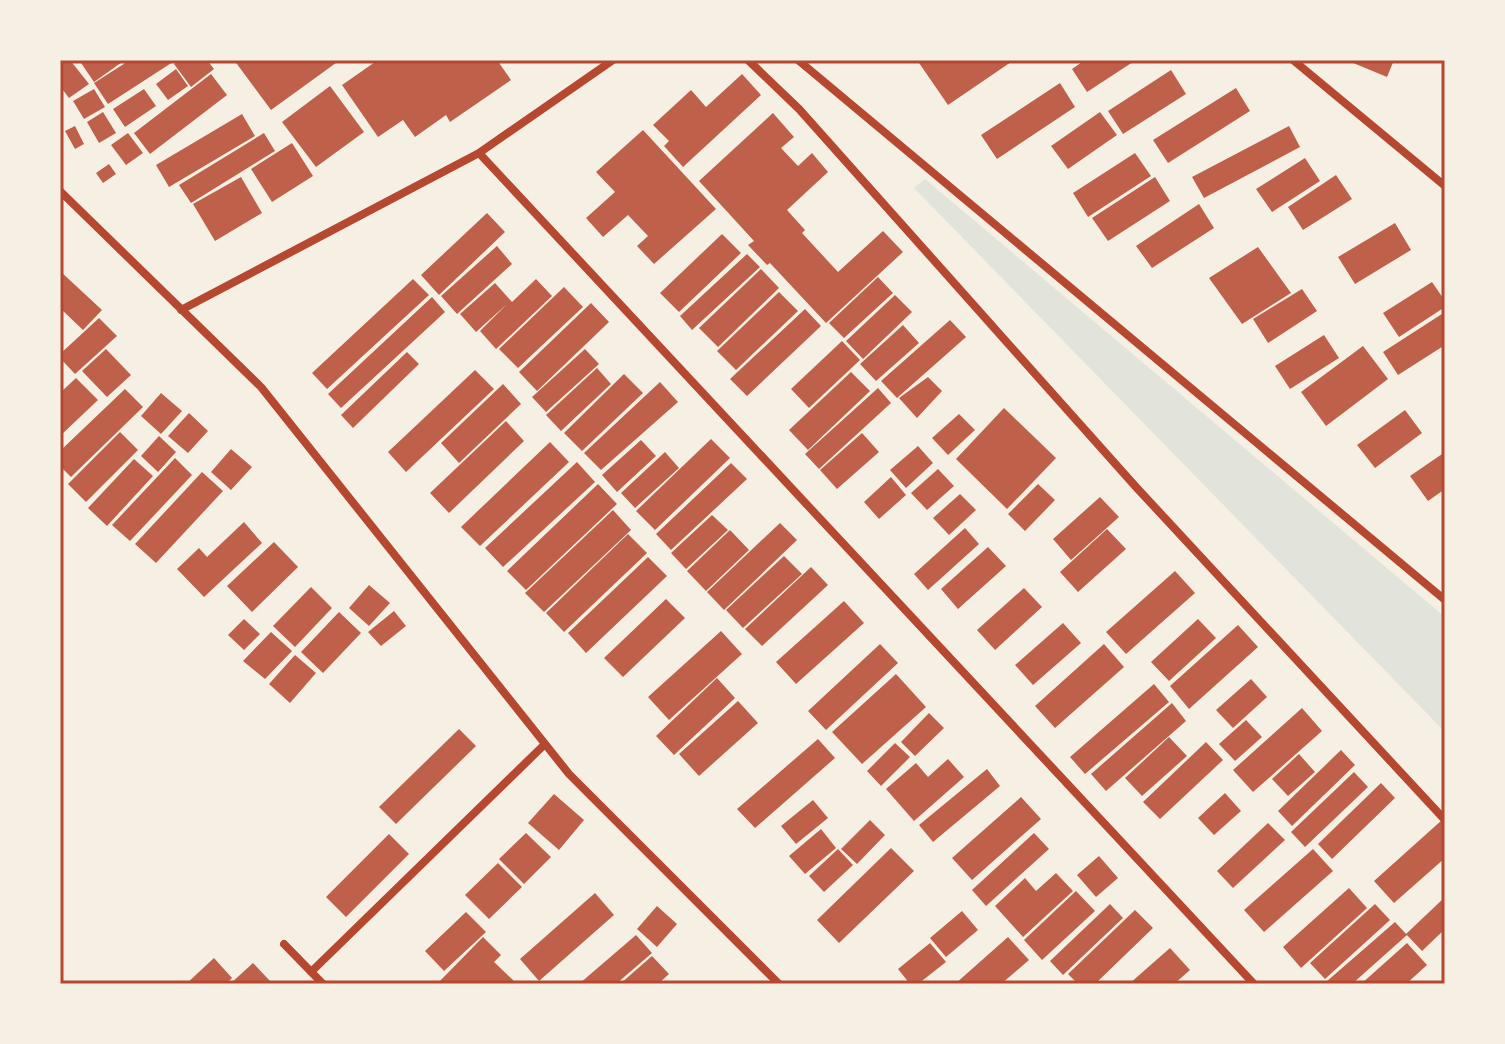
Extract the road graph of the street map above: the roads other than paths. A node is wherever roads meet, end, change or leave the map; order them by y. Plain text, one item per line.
1 (613, 60) edge
2 (748, 60) edge
3 (798, 60) edge
4 (1293, 60) edge
5 (479, 153) junction
6 (1445, 186) edge
7 (60, 191) edge
8 (181, 310) junction
9 (1445, 600) edge
10 (545, 744) junction
11 (1445, 820) edge
12 (284, 944) dead end
13 (311, 972) junction
14 (323, 984) edge
15 (779, 984) edge
16 (1254, 984) edge

1 - 5 street
2 - 11 street
3 - 9 street
4 - 6 street
5 - 8 street
5 - 16 street
7 - 8 street
8 - 10 street
10 - 13 street
10 - 15 street
12 - 13 street
13 - 14 street

